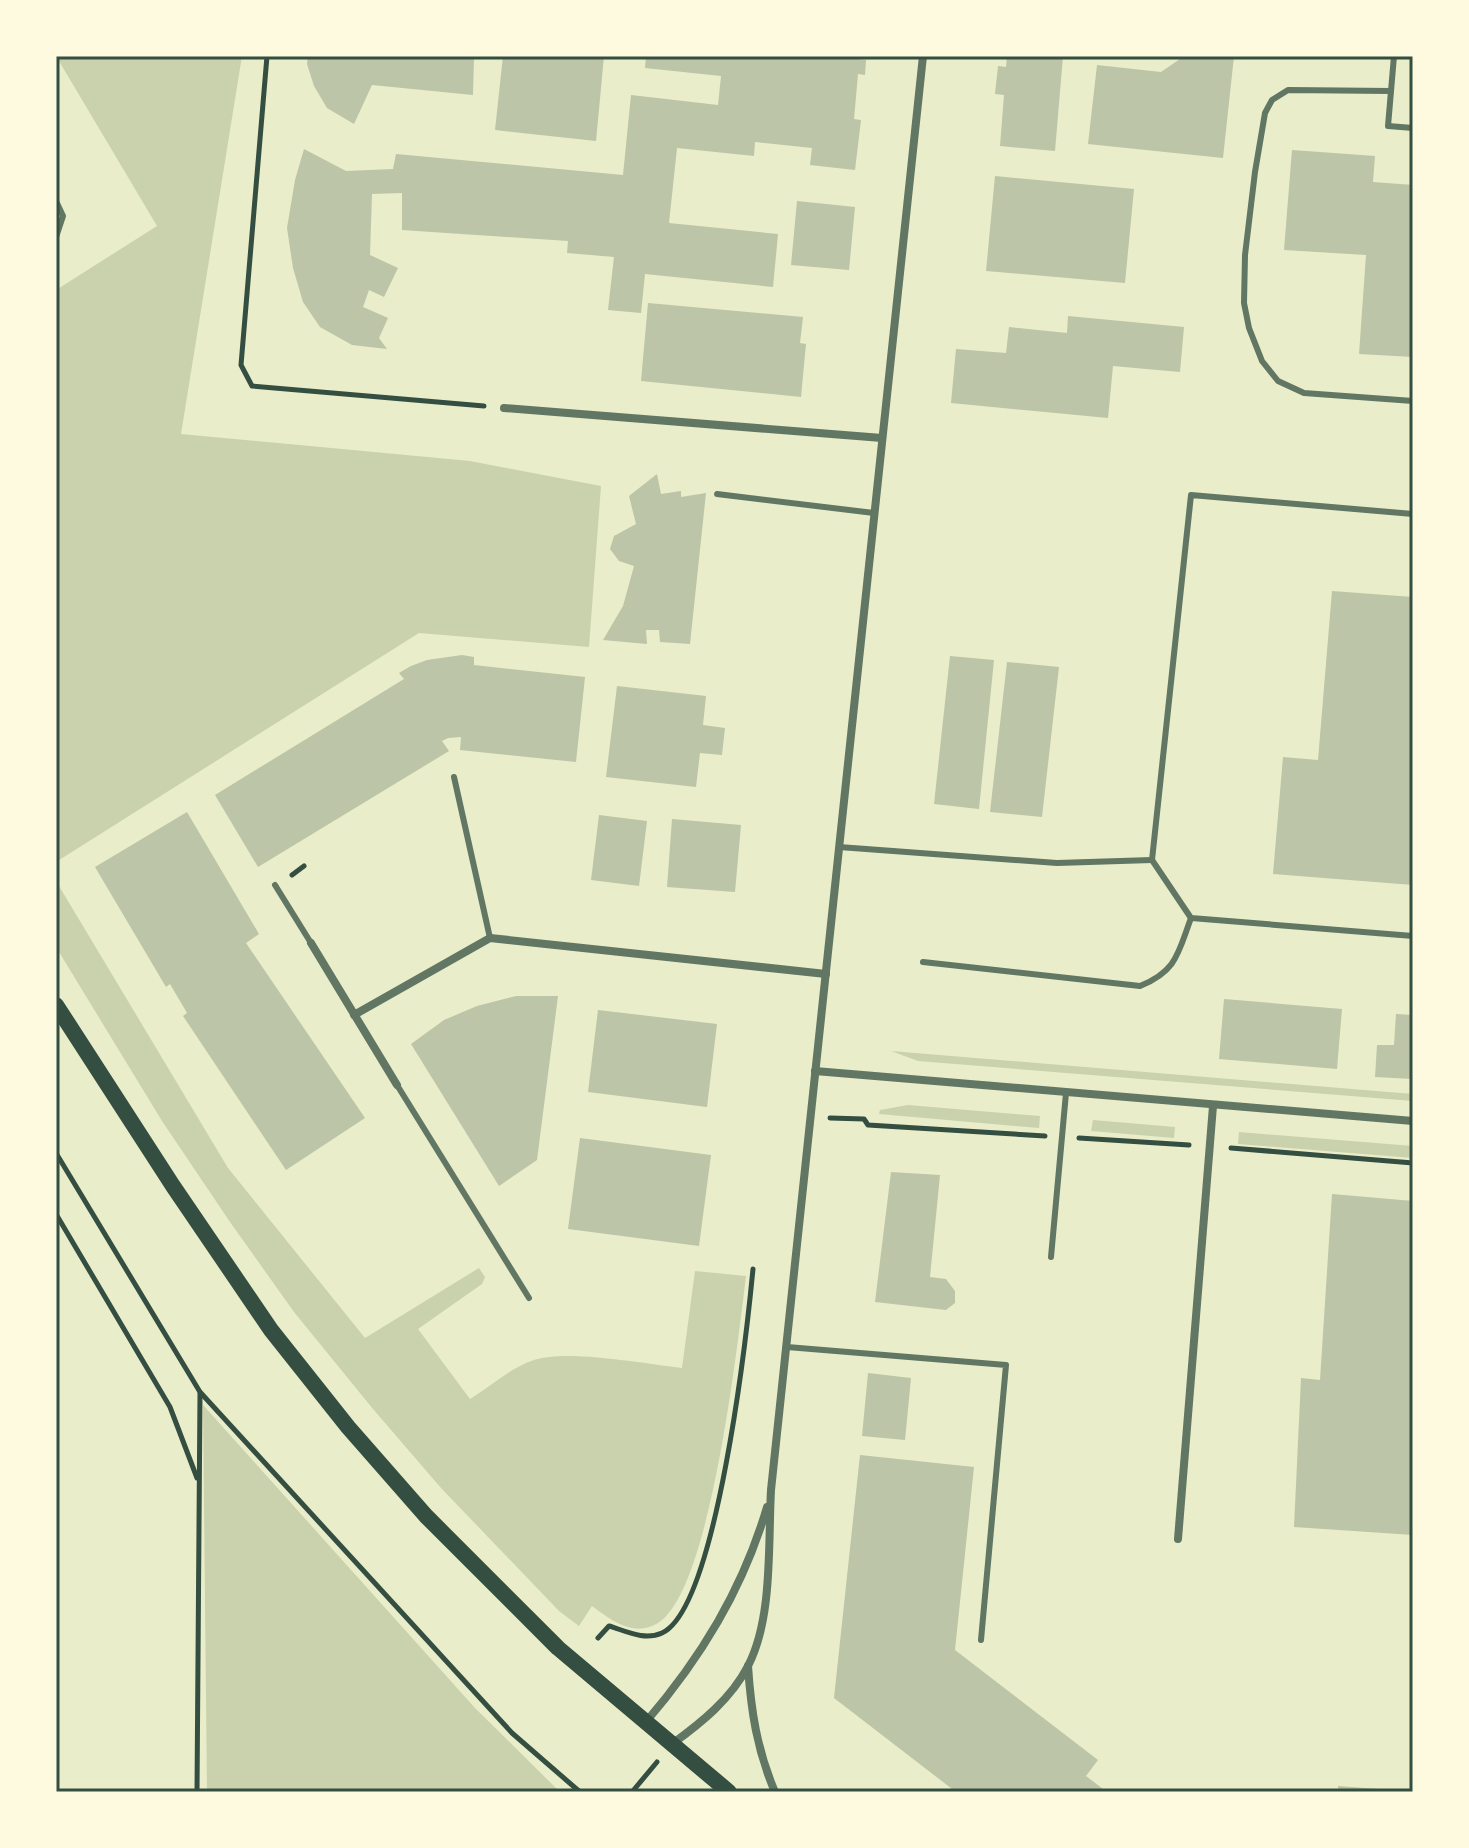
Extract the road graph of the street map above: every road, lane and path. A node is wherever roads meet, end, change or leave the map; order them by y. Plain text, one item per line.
1 (267, 56) edge
2 (923, 56) edge
3 (1394, 56) edge
4 (1391, 91) junction
5 (1413, 128) edge
6 (56, 201) edge
7 (56, 237) edge
8 (1413, 401) edge
9 (504, 408) joint
10 (882, 438) junction
11 (717, 494) dead end
12 (874, 513) junction
13 (1413, 514) edge
14 (454, 777) dead end
15 (839, 847) junction
16 (1152, 860) junction
17 (275, 885) dead end
18 (1191, 918) junction
19 (1413, 936) edge
20 (490, 938) junction
21 (311, 943) joint
22 (923, 962) dead end
23 (826, 974) junction
24 (56, 1005) edge
25 (354, 1015) junction
26 (815, 1071) junction
27 (397, 1085) joint
28 (1066, 1093) junction
29 (1213, 1106) junction
30 (811, 1117) junction
31 (1413, 1121) edge
32 (1062, 1137) junction
33 (1210, 1147) junction
34 (56, 1153) edge
35 (1413, 1163) edge
36 (56, 1214) edge
37 (1051, 1257) dead end
38 (753, 1269) dead end
39 (529, 1298) dead end
40 (787, 1347) junction
41 (200, 1392) junction
42 (199, 1483) junction
43 (771, 1490) junction
44 (1178, 1539) dead end
45 (598, 1638) dead end
46 (981, 1640) dead end
47 (748, 1666) junction
48 (645, 1723) junction
49 (671, 1745) junction
50 (197, 1792) edge
51 (580, 1792) edge
52 (632, 1792) edge
53 (729, 1792) edge
54 (775, 1792) edge

1 - 9 path
2 - 10 street
3 - 4 lane
4 - 5 lane
4 - 8 lane
6 - 7 lane
9 - 10 street
10 - 12 street
11 - 12 lane
12 - 15 street
13 - 16 lane
14 - 20 lane
15 - 16 lane
15 - 23 street
16 - 18 lane
17 - 21 lane
18 - 19 lane
18 - 22 lane
20 - 23 street
20 - 25 street
21 - 25 street
23 - 26 street
24 - 48 main road
25 - 27 street
26 - 28 street
26 - 30 street
27 - 39 lane
28 - 29 street
28 - 32 lane
29 - 31 street
29 - 33 street
30 - 32 path
30 - 40 street
32 - 33 path
32 - 37 lane
33 - 35 path
33 - 44 street
34 - 41 path
36 - 42 path
38 - 45 path
40 - 43 street
40 - 46 lane
41 - 42 path
41 - 51 path
42 - 50 path
43 - 47 street
43 - 48 street
47 - 49 street
47 - 54 street
48 - 49 main road
49 - 52 path
49 - 53 main road

